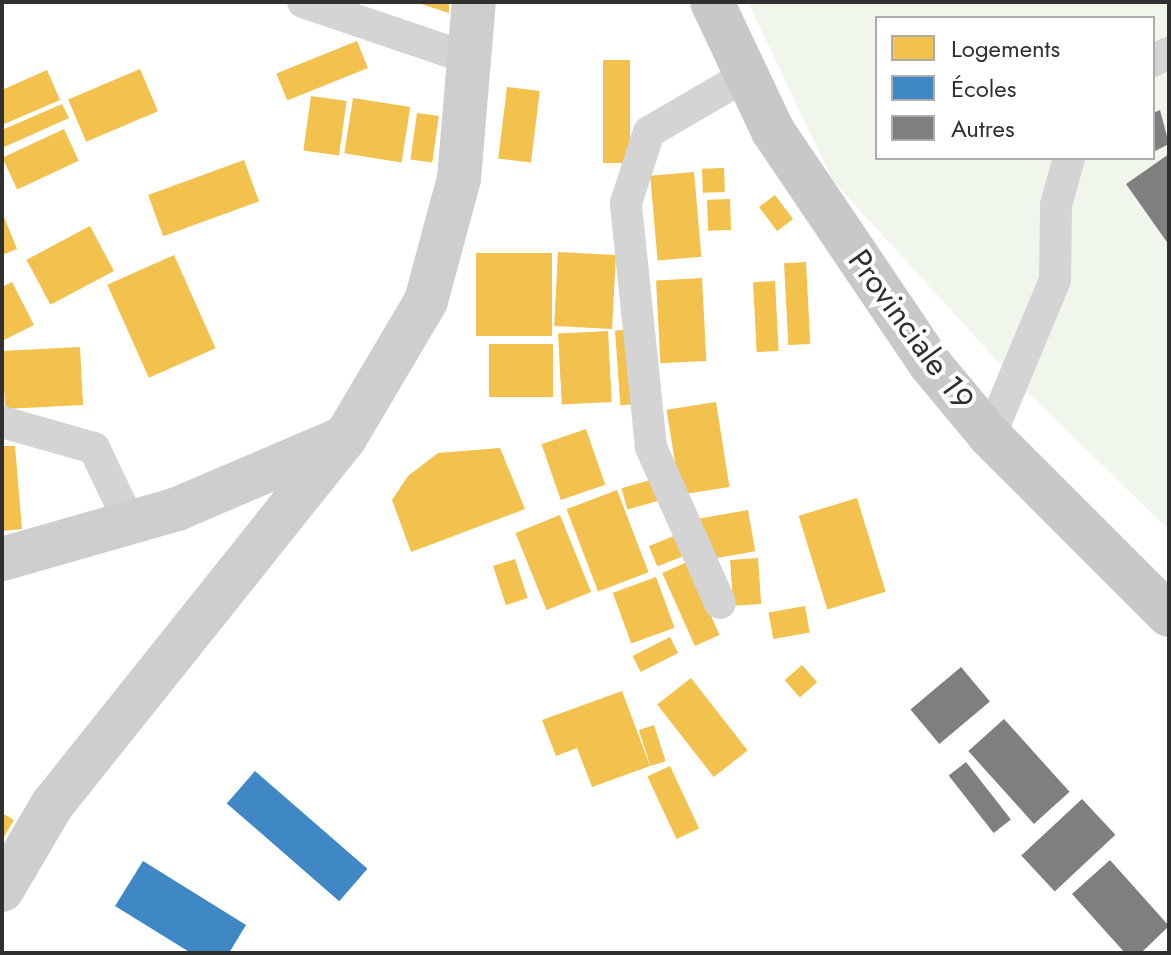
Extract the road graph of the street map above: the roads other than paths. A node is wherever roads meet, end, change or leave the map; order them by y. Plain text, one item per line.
1 (303, 2) edge
2 (474, 2) edge
3 (712, 2) edge
4 (470, 59) junction
5 (743, 77) junction
6 (1068, 160) edge
7 (2, 422) edge
8 (990, 436) junction
9 (345, 438) junction
10 (130, 523) junction
11 (2, 559) edge
12 (720, 603) dead end
13 (1169, 615) edge
14 (2, 890) edge

1 - 4 street
2 - 4 street
3 - 5 main road, Provinciale 19
4 - 9 street
5 - 8 main road, Provinciale 19
5 - 12 street
6 - 8 street
7 - 10 street
8 - 13 main road, Provinciale 19
9 - 10 street
9 - 14 street
10 - 11 street

